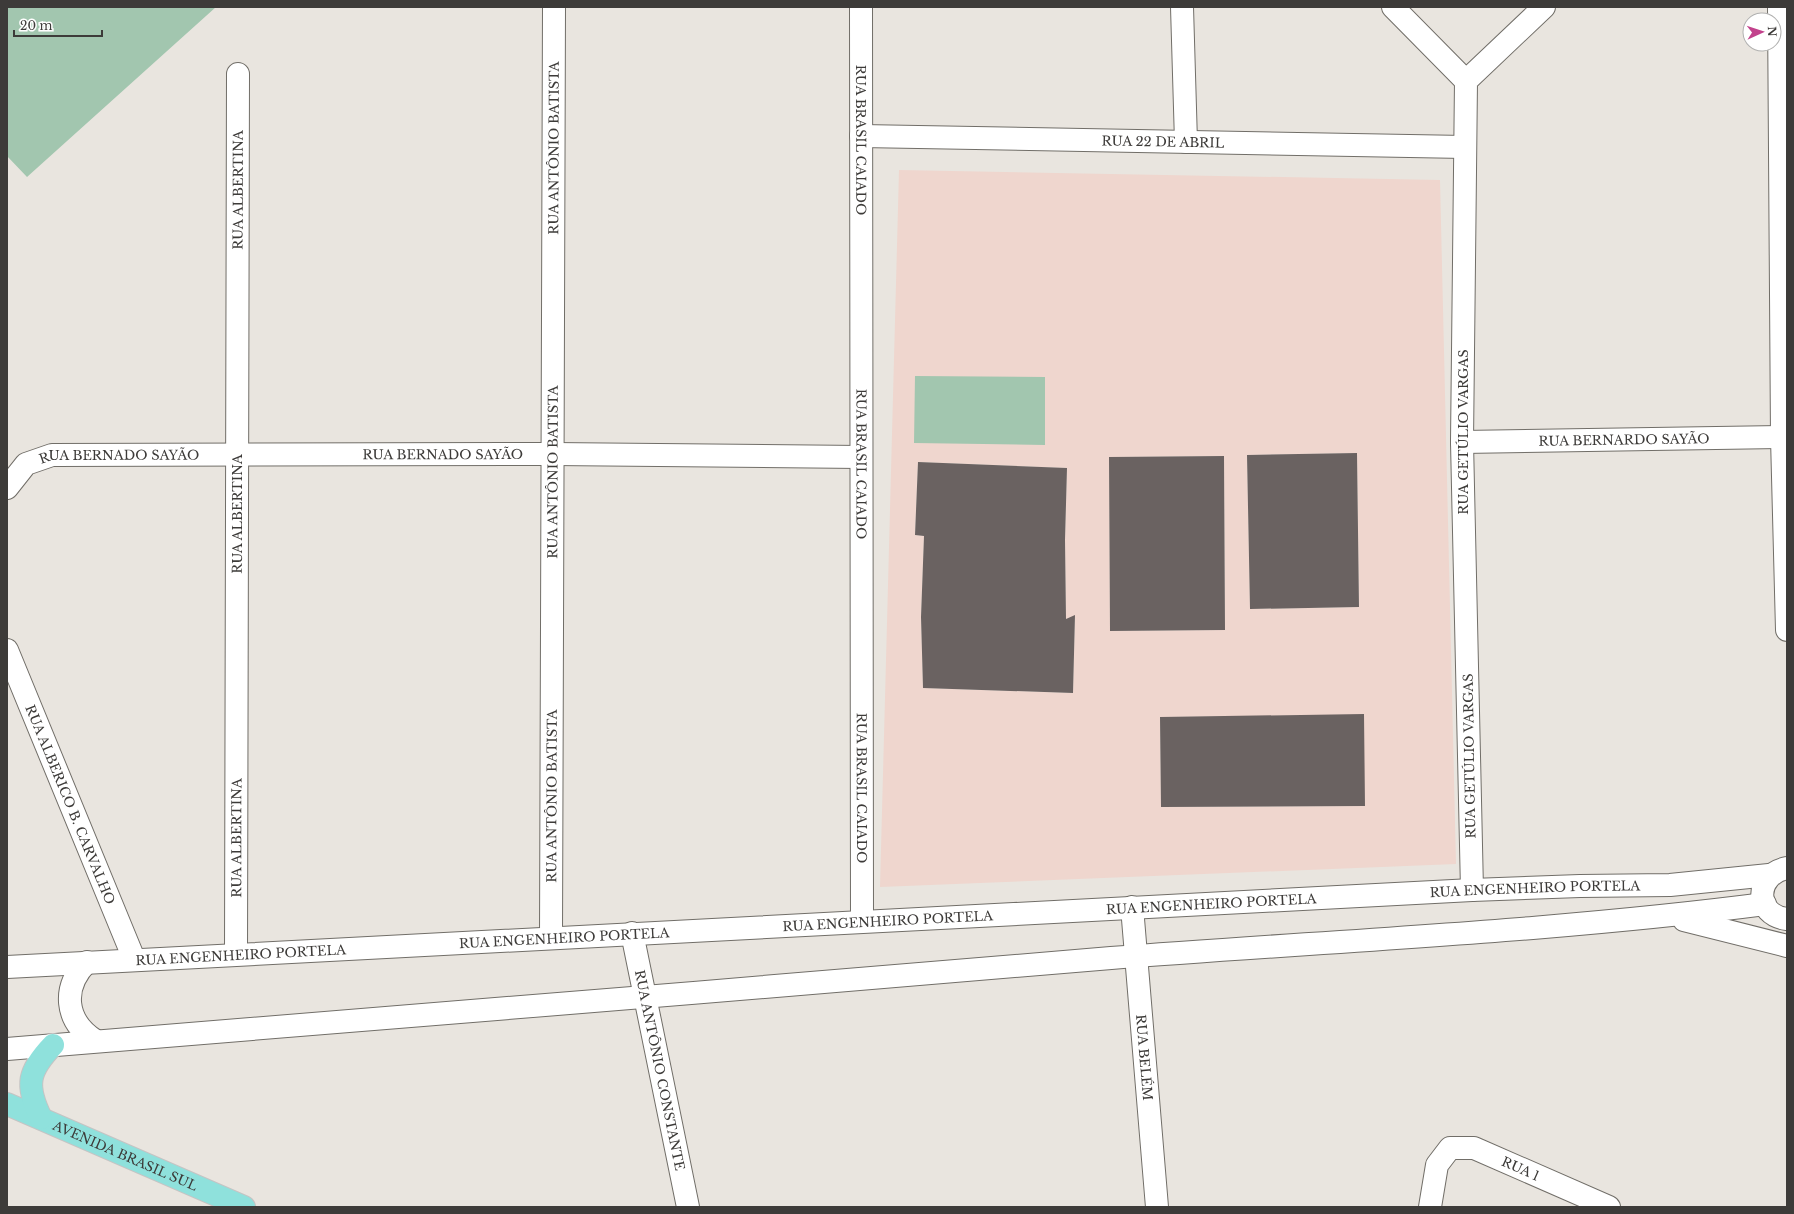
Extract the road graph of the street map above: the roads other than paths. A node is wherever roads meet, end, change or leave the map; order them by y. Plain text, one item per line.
1 (554, 7) edge
2 (861, 7) edge
3 (1182, 7) edge
4 (1393, 7) edge
5 (1544, 7) edge
6 (1779, 7) edge
7 (238, 74) dead end
8 (1466, 82) junction
9 (861, 136) junction
10 (1186, 142) junction
11 (1465, 147) junction
12 (1784, 438) edge
13 (1462, 442) junction
14 (237, 453) junction
15 (553, 454) junction
16 (861, 457) junction
17 (7, 488) edge
18 (1787, 630) edge
19 (7, 650) edge
20 (1778, 872) edge
21 (1472, 890) junction
22 (1765, 904) junction
23 (1132, 907) junction
24 (1671, 916) junction
25 (1787, 919) edge
26 (862, 922) junction
27 (632, 933) junction
28 (551, 937) junction
29 (1787, 946) edge
30 (236, 954) junction
31 (1136, 956) junction
32 (134, 959) junction
33 (88, 962) junction
34 (7, 967) edge
35 (645, 996) junction
36 (96, 1041) junction
37 (53, 1045) junction
38 (7, 1049) edge
39 (7, 1104) edge
40 (41, 1118) junction
41 (244, 1207) edge
42 (688, 1207) edge
43 (1157, 1207) edge
44 (1430, 1207) edge
45 (1609, 1207) edge

1 - 15 street, RUA ANTÔNIO BATISTA
2 - 9 street, RUA BRASIL CAIADO
3 - 10 street
4 - 8 street
5 - 8 street
6 - 12 street
7 - 14 street, RUA ALBERTINA
8 - 11 street, RUA GETÚLIO VARGAS
9 - 10 street, RUA 22 DE ABRIL
9 - 16 street, RUA BRASIL CAIADO
10 - 11 street, RUA 22 DE ABRIL
11 - 13 street, RUA GETÚLIO VARGAS
12 - 13 street, RUA BERNARDO SAYÃO
12 - 18 street
13 - 21 street, RUA GETÚLIO VARGAS
14 - 15 street, RUA BERNADO SAYÃO
14 - 17 street, RUA BERNADO SAYÃO
14 - 30 street, RUA ALBERTINA
15 - 16 street, RUA BERNADO SAYÃO
15 - 28 street, RUA ANTÔNIO BATISTA
16 - 26 street, RUA BRASIL CAIADO
19 - 32 street, RUA ALBERICO B. CARVALHO
20 - 21 street, RUA ENGENHEIRO PORTELA
20 - 22 street
21 - 23 street, RUA ENGENHEIRO PORTELA
22 - 24 street
22 - 25 street
23 - 26 street, RUA ENGENHEIRO PORTELA
23 - 31 street, RUA BELÉM
24 - 29 street
24 - 31 street
26 - 27 street, RUA ENGENHEIRO PORTELA
27 - 28 street, RUA ENGENHEIRO PORTELA
27 - 35 street, RUA ANTÔNIO CONSTANTE
28 - 30 street, RUA ENGENHEIRO PORTELA
30 - 32 street, RUA ENGENHEIRO PORTELA
31 - 35 street
31 - 43 street, RUA BELÉM
32 - 33 street, RUA ENGENHEIRO PORTELA
33 - 34 street, RUA ENGENHEIRO PORTELA
33 - 36 street
35 - 36 street
35 - 42 street, RUA ANTÔNIO CONSTANTE
36 - 37 street
37 - 38 street
37 - 40 main road
39 - 40 main road, AVENIDA BRASIL SUL
40 - 41 main road, AVENIDA BRASIL SUL
44 - 45 street, RUA 1

